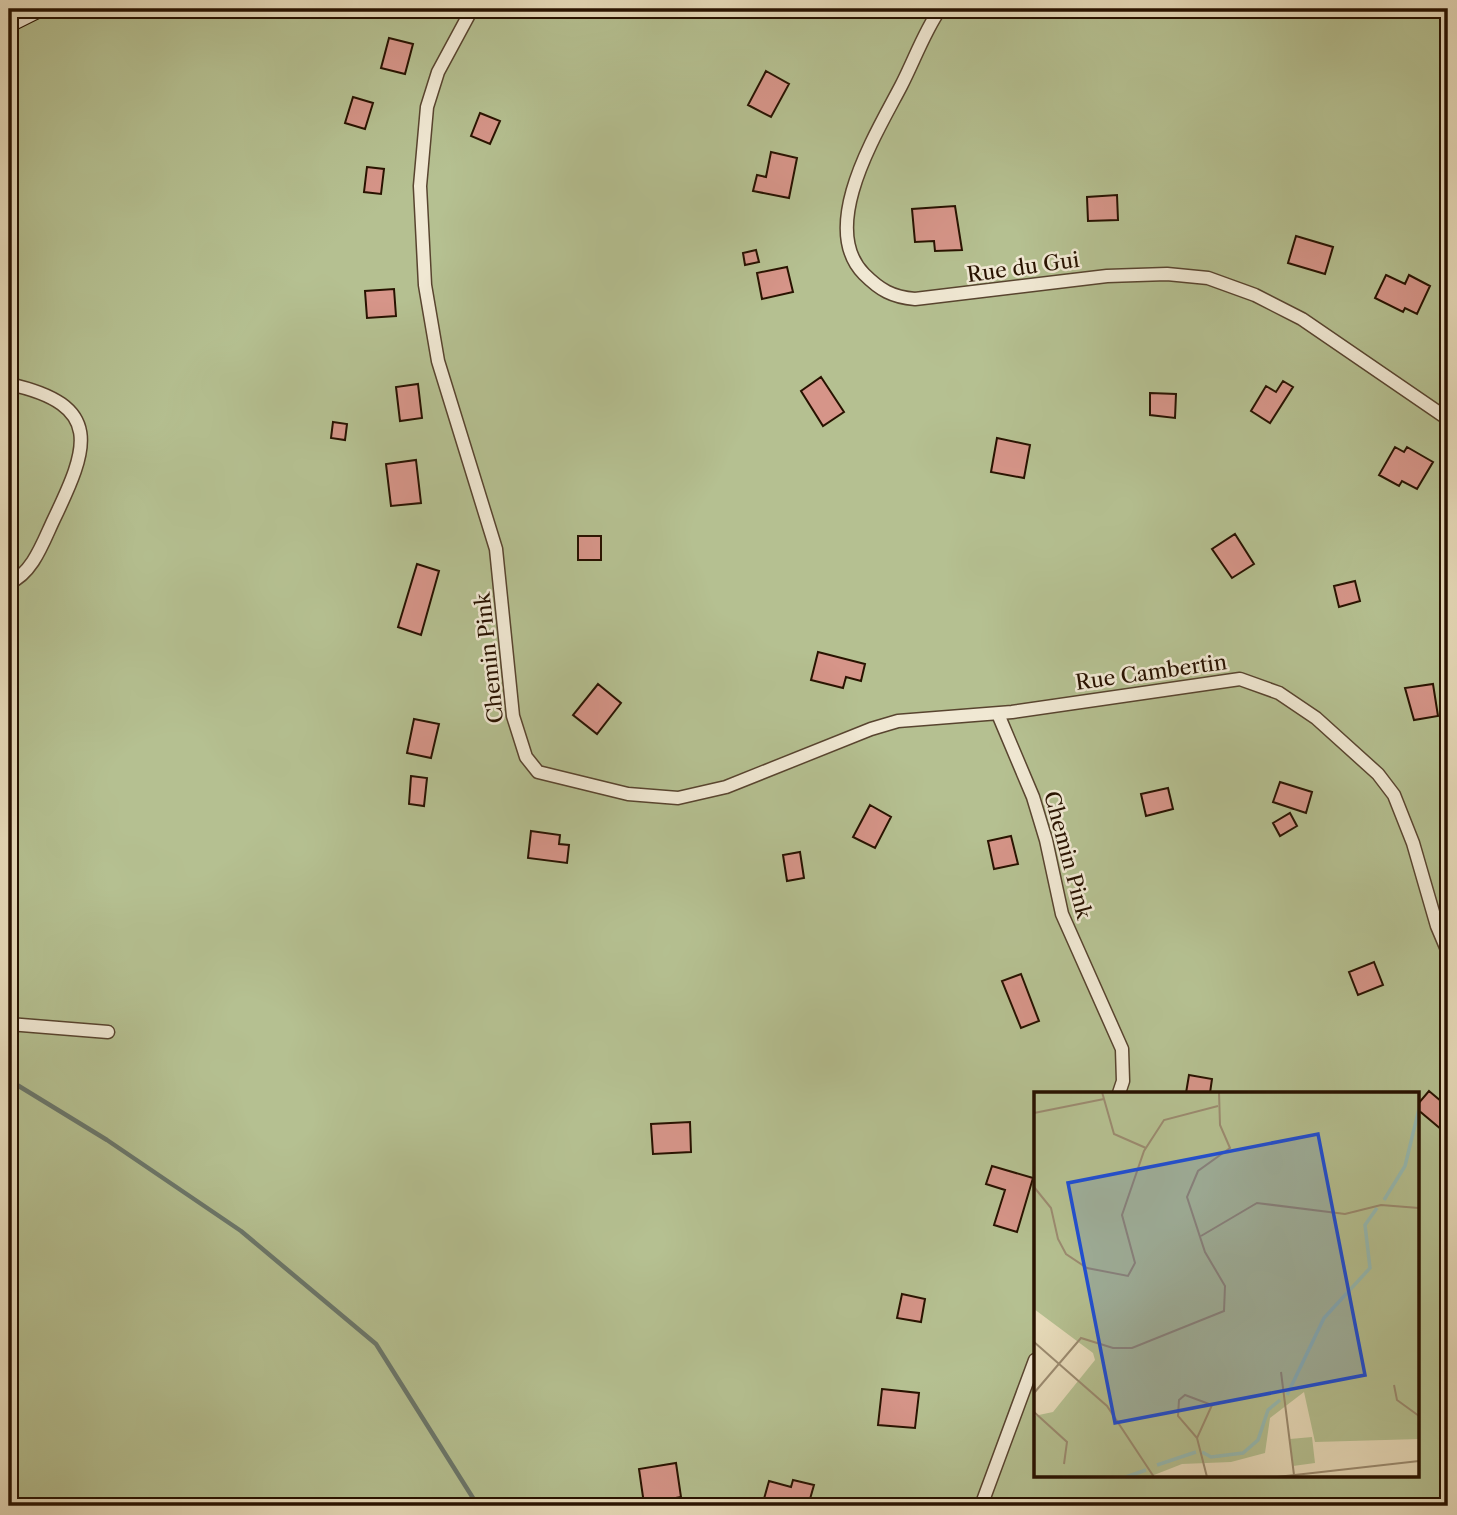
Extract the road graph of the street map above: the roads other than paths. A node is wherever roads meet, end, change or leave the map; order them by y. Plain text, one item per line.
1 (37, 9) edge
2 (472, 9) edge
3 (940, 9) edge
4 (9, 23) edge
5 (9, 384) edge
6 (1448, 419) edge
7 (9, 583) edge
8 (998, 714) junction
9 (1448, 953) edge
10 (9, 1024) edge
11 (108, 1032) dead end
12 (1119, 1092) edge
13 (1034, 1363) edge
14 (981, 1506) edge

1 - 4 main road
2 - 8 street, Chemin Pink
3 - 6 street, Rue du Gui
5 - 7 street
8 - 9 street, Rue Cambertin
8 - 12 street, Chemin Pink
10 - 11 street
13 - 14 street

